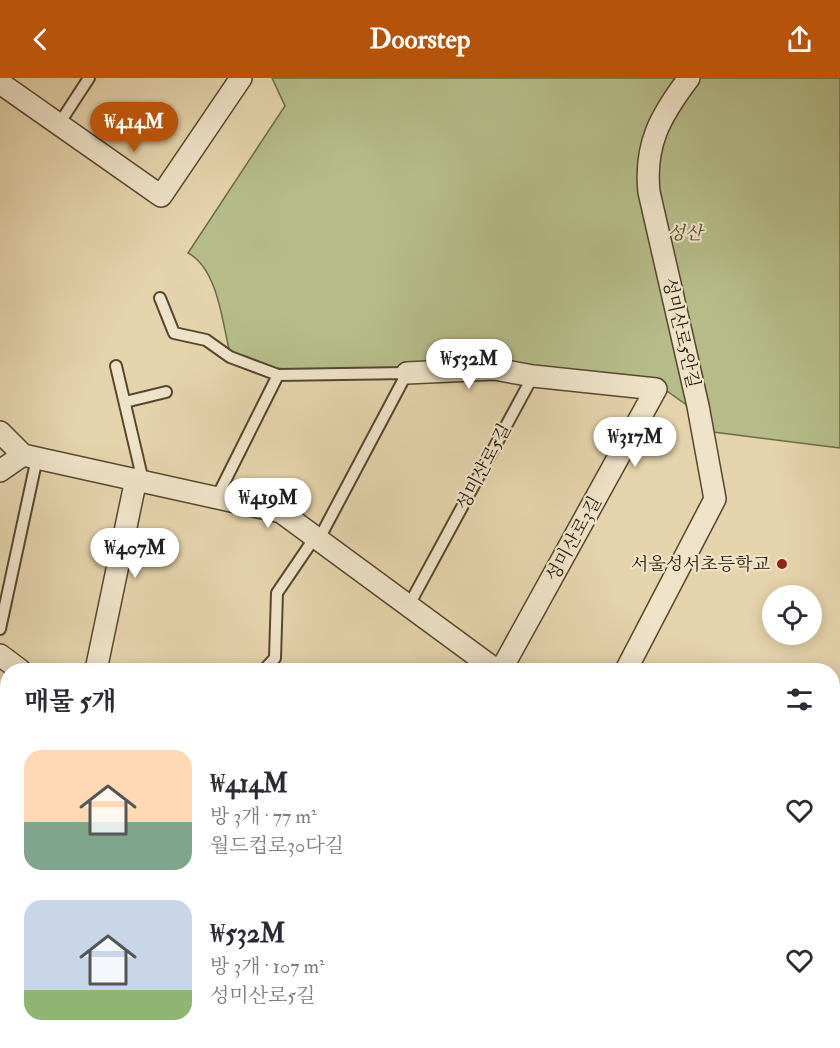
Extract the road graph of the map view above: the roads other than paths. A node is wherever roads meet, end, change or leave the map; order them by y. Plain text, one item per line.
1 (89, 78) edge
2 (241, 78) edge
3 (0, 83) edge
4 (685, 84) edge
5 (59, 124) junction
6 (160, 298) dead end
7 (116, 366) dead end
8 (407, 373) junction
9 (278, 375) junction
10 (533, 376) junction
11 (166, 392) dead end
12 (125, 402) junction
13 (0, 432) edge
14 (30, 456) junction
15 (0, 471) edge
16 (140, 480) junction
17 (217, 497) junction
18 (319, 539) junction
19 (409, 605) junction
20 (0, 629) edge
21 (98, 663) edge
22 (270, 663) edge
23 (487, 663) edge
24 (505, 663) edge
25 (630, 663) edge

1 - 5 lane
2 - 5 street
3 - 5 street
4 - 25 street, 성미산로5안길
6 - 9 lane
7 - 12 lane
8 - 9 lane
8 - 10 street
8 - 18 lane
9 - 17 lane
10 - 19 lane, 성미산로5길
10 - 24 street, 성미산로3길
11 - 12 lane
12 - 16 lane
13 - 14 street
14 - 15 street
14 - 16 street
14 - 20 lane
16 - 17 street
16 - 21 street
17 - 18 street
18 - 19 street
18 - 22 lane
19 - 23 street

